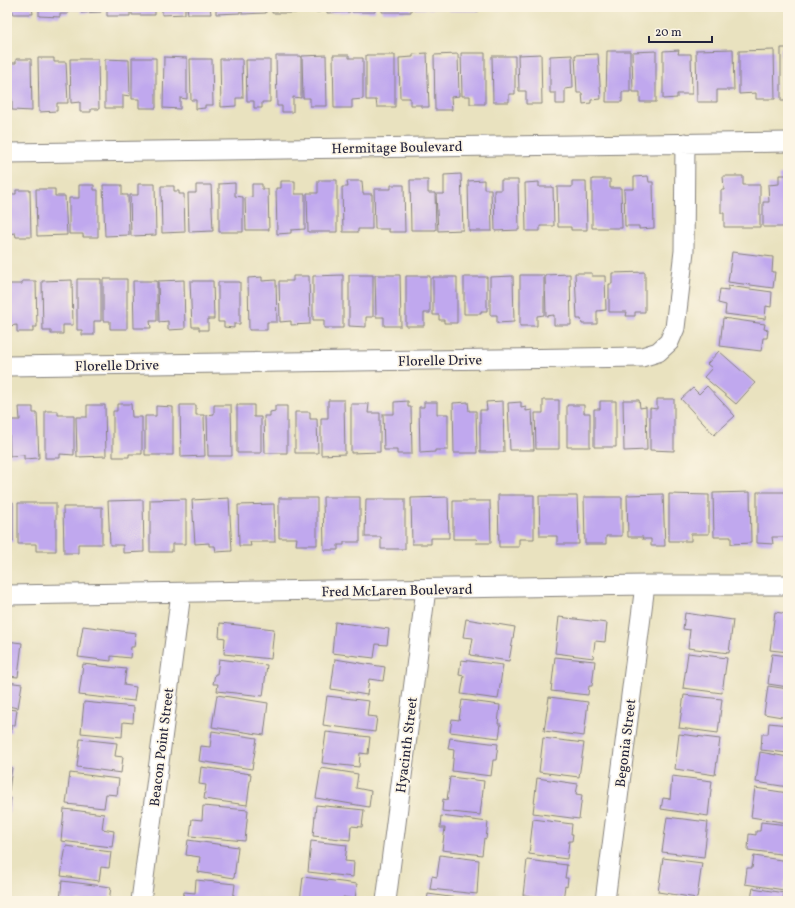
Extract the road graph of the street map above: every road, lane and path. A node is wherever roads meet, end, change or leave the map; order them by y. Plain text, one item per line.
1 (788, 142) edge
2 (685, 143) junction
3 (7, 153) edge
4 (7, 366) edge
5 (645, 585) junction
6 (788, 585) edge
7 (426, 589) junction
8 (180, 593) junction
9 (7, 595) edge
10 (141, 901) edge
11 (386, 901) edge
12 (605, 901) edge

1 - 2 street, Hermitage Boulevard
2 - 3 street, Hermitage Boulevard
2 - 4 street, Florelle Drive
5 - 6 street, Fred McLaren Boulevard
5 - 7 street, Fred McLaren Boulevard
5 - 12 street, Begonia Street
7 - 8 street, Fred McLaren Boulevard
7 - 11 street, Hyacinth Street
8 - 9 street, Fred McLaren Boulevard
8 - 10 street, Beacon Point Street

